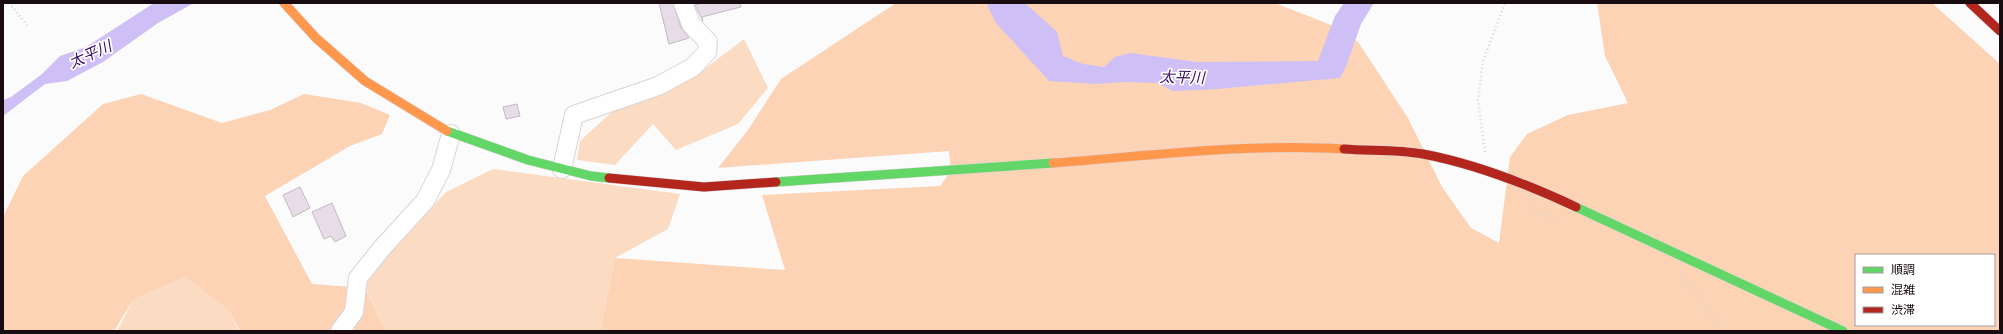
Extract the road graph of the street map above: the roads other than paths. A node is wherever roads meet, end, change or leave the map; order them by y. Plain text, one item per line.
1 (284, 3) edge
2 (683, 3) edge
3 (1970, 3) edge
4 (2000, 31) edge
5 (451, 134) junction
6 (562, 169) junction
7 (340, 331) edge
8 (1843, 331) edge

1 - 5 main road
2 - 6 street
3 - 4 main road
5 - 6 main road
5 - 7 street
6 - 8 main road

